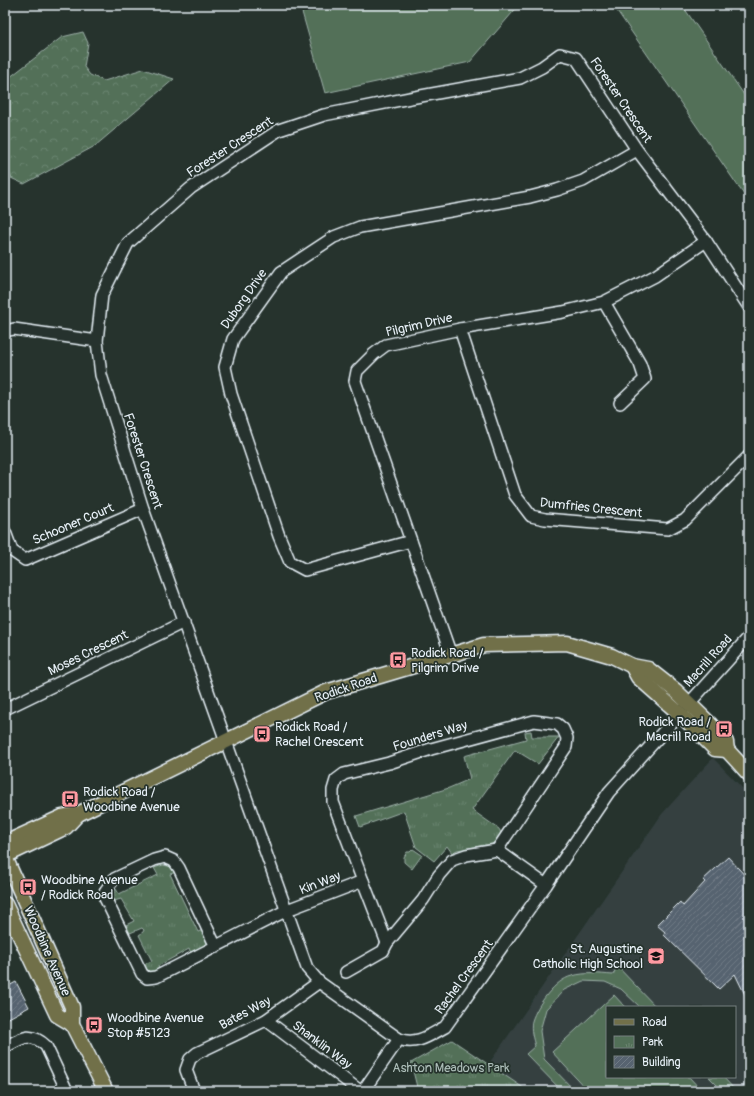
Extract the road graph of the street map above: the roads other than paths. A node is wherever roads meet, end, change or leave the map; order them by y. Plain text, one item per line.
1 (637, 150) junction
2 (706, 241) junction
3 (604, 302) junction
4 (749, 307) edge
5 (460, 329) junction
6 (5, 332) edge
7 (97, 342) junction
8 (620, 403) dead end
9 (749, 456) edge
10 (143, 509) junction
11 (5, 532) edge
12 (411, 541) junction
13 (184, 622) junction
14 (749, 637) edge
15 (451, 656) junction
16 (684, 709) junction
17 (5, 710) edge
18 (225, 740) junction
19 (749, 774) edge
20 (78, 814) junction
21 (5, 844) edge
22 (497, 850) junction
23 (5, 856) edge
24 (363, 881) junction
25 (546, 885) junction
26 (5, 904) edge
27 (287, 910) junction
28 (387, 943) junction
29 (216, 947) junction
30 (346, 972) dead end
31 (319, 982) junction
32 (266, 1020) junction
33 (72, 1024) junction
34 (399, 1039) junction
35 (5, 1047) edge
36 (67, 1091) edge
37 (106, 1091) edge
38 (194, 1091) edge
39 (360, 1091) edge
40 (363, 1091) edge

1 - 2 street, Forester Crescent
1 - 7 street, Forester Crescent
1 - 12 street, Duborg Drive
2 - 3 street, Pilgrim Drive
2 - 4 street, Forester Crescent
3 - 5 street, Pilgrim Drive
3 - 8 street
5 - 9 street, Dumfries Crescent
5 - 12 street, Pilgrim Drive
6 - 7 street
7 - 10 street, Forester Crescent
10 - 11 street, Schooner Court
10 - 13 street, Forester Crescent
12 - 15 street, Pilgrim Drive
13 - 17 street, Moses Crescent
13 - 18 street, Forester Crescent
14 - 16 street, Macrill Road
15 - 16 main road, Rodick Road
15 - 18 main road, Rodick Road
16 - 19 main road, Rodick Road
16 - 25 street, Rachel Crescent
18 - 20 main road, Rodick Road
18 - 27 street, Rachel Crescent
20 - 21 main road, Rodick Road
20 - 23 main road, Rodick Road
22 - 24 street, Founders Way
22 - 25 street
22 - 28 street
23 - 33 main road, Woodbine Avenue
24 - 27 street, Kin Way
24 - 28 street, Founders Way
25 - 34 street, Rachel Crescent
26 - 33 main road, Woodbine Avenue
27 - 29 street, Kin Way
27 - 31 street, Rachel Crescent
28 - 30 street
29 - 29 street, Kin Way
31 - 32 street, Bates Way
31 - 34 street, Rachel Crescent
32 - 38 street, Bates Way
32 - 39 street, Shanklin Way
33 - 37 main road, Woodbine Avenue
34 - 40 street
35 - 36 street

